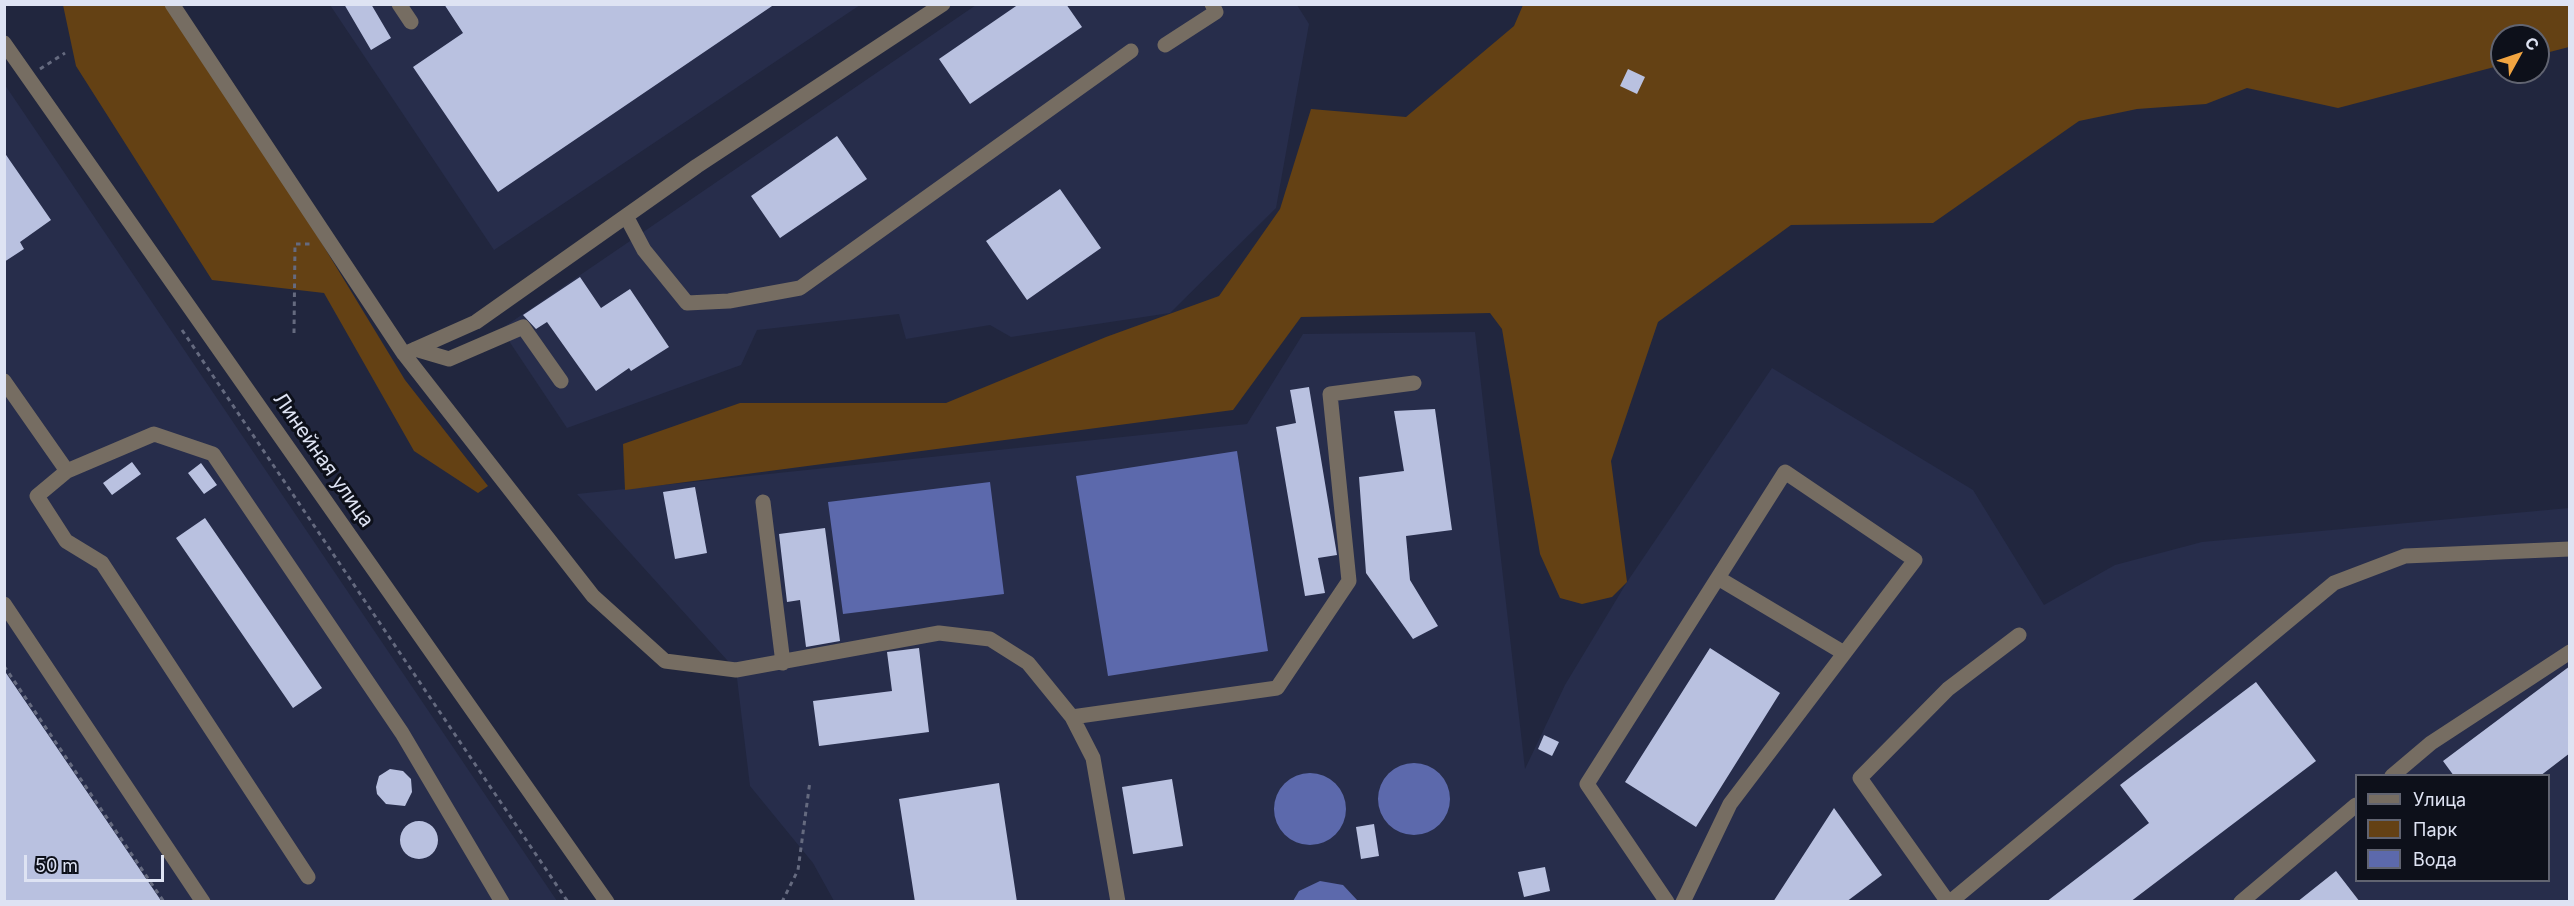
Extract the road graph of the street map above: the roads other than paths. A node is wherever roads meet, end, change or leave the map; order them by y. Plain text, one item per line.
1 (172, 4) edge
2 (399, 4) edge
3 (943, 4) edge
4 (1212, 4) edge
5 (411, 22) dead end
6 (4, 43) edge
7 (1165, 45) dead end
8 (1131, 51) dead end
9 (626, 216) junction
10 (410, 352) junction
11 (4, 381) edge
12 (561, 381) dead end
13 (1414, 383) dead end
14 (67, 471) junction
15 (762, 501) dead end
16 (2570, 549) edge
17 (1718, 578) junction
18 (4, 604) edge
19 (2019, 635) dead end
20 (2570, 652) edge
21 (1844, 653) junction
22 (783, 663) junction
23 (1072, 717) junction
24 (2394, 774) edge
25 (2355, 806) edge
26 (308, 877) dead end
27 (203, 902) edge
28 (502, 902) edge
29 (607, 902) edge
30 (1118, 902) edge
31 (1667, 902) edge
32 (1683, 902) edge
33 (1949, 902) edge
34 (2241, 902) edge

1 - 10 street
2 - 5 street
3 - 9 street
4 - 7 street
6 - 29 street, Линейная улица
8 - 9 street
9 - 10 street
10 - 12 street
10 - 22 street
11 - 14 street
13 - 23 street
14 - 26 street
14 - 28 street
15 - 22 street
16 - 33 street
17 - 21 street
17 - 21 street
17 - 31 street
18 - 27 street
19 - 33 street
20 - 24 street
21 - 32 street
22 - 23 street
23 - 30 street
25 - 34 street

